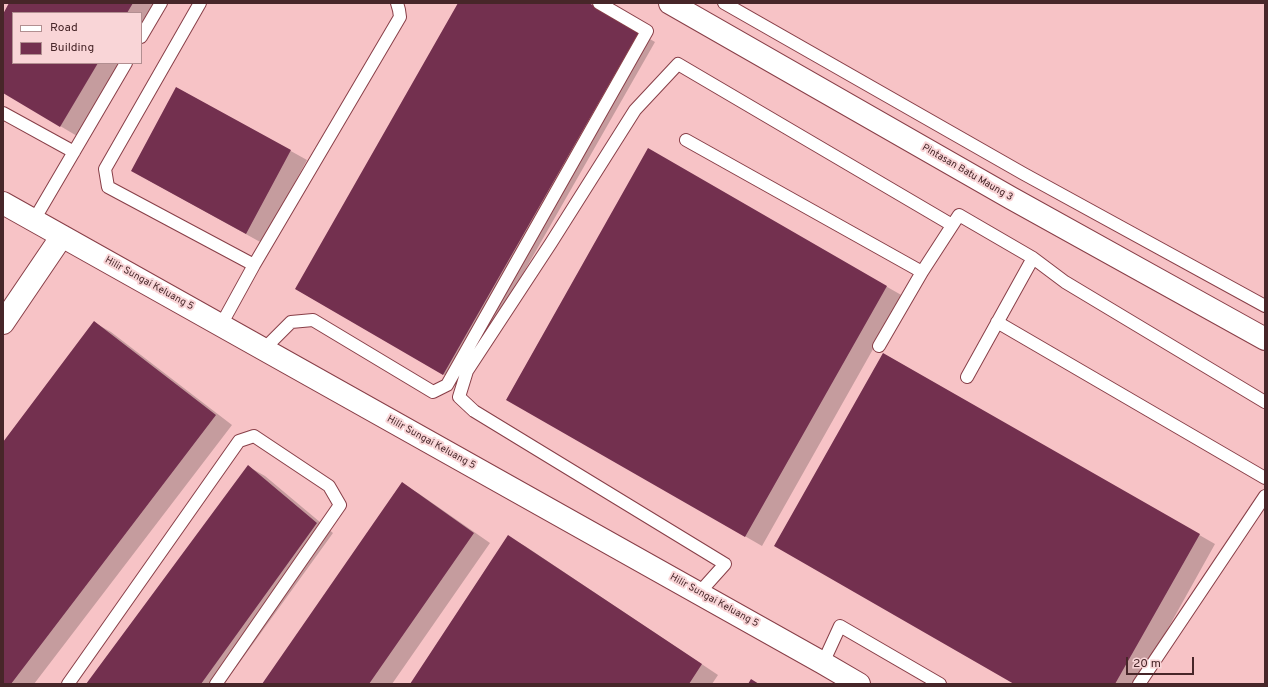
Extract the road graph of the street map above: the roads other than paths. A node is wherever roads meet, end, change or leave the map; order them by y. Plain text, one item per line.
1 (161, 3) edge
2 (200, 3) edge
3 (397, 3) edge
4 (599, 3) edge
5 (670, 3) edge
6 (724, 3) edge
7 (142, 35) edge
8 (125, 64) edge
9 (3, 113) edge
10 (686, 140) dead end
11 (74, 152) junction
12 (3, 203) edge
13 (34, 220) junction
14 (952, 225) junction
15 (62, 236) junction
16 (1034, 258) junction
17 (254, 265) junction
18 (922, 272) junction
19 (1265, 306) edge
20 (997, 322) junction
21 (3, 323) edge
22 (221, 325) junction
23 (1265, 339) edge
24 (879, 346) dead end
25 (264, 349) junction
26 (967, 377) dead end
27 (1265, 402) edge
28 (1265, 478) edge
29 (1265, 496) edge
30 (699, 593) junction
31 (823, 663) junction
32 (68, 684) edge
33 (216, 684) edge
34 (859, 684) edge
35 (940, 684) edge
36 (1139, 684) edge

1 - 7 lane
2 - 17 lane
3 - 17 lane
4 - 25 lane
5 - 23 street, Pintasan Batu Maung 3
6 - 19 lane
8 - 11 lane
9 - 11 lane
10 - 18 lane
11 - 13 lane
12 - 13 street, Hilir Sungai Keluang 5
13 - 15 street, Hilir Sungai Keluang 5
14 - 16 lane
14 - 18 lane
14 - 30 lane
15 - 21 street
15 - 22 street, Hilir Sungai Keluang 5
16 - 20 lane
16 - 27 lane
17 - 22 lane
18 - 24 lane
20 - 26 lane
20 - 28 lane
22 - 25 street, Hilir Sungai Keluang 5
25 - 30 street, Hilir Sungai Keluang 5
29 - 36 lane
30 - 31 street, Hilir Sungai Keluang 5
31 - 34 street, Hilir Sungai Keluang 5
31 - 35 lane
32 - 33 lane

